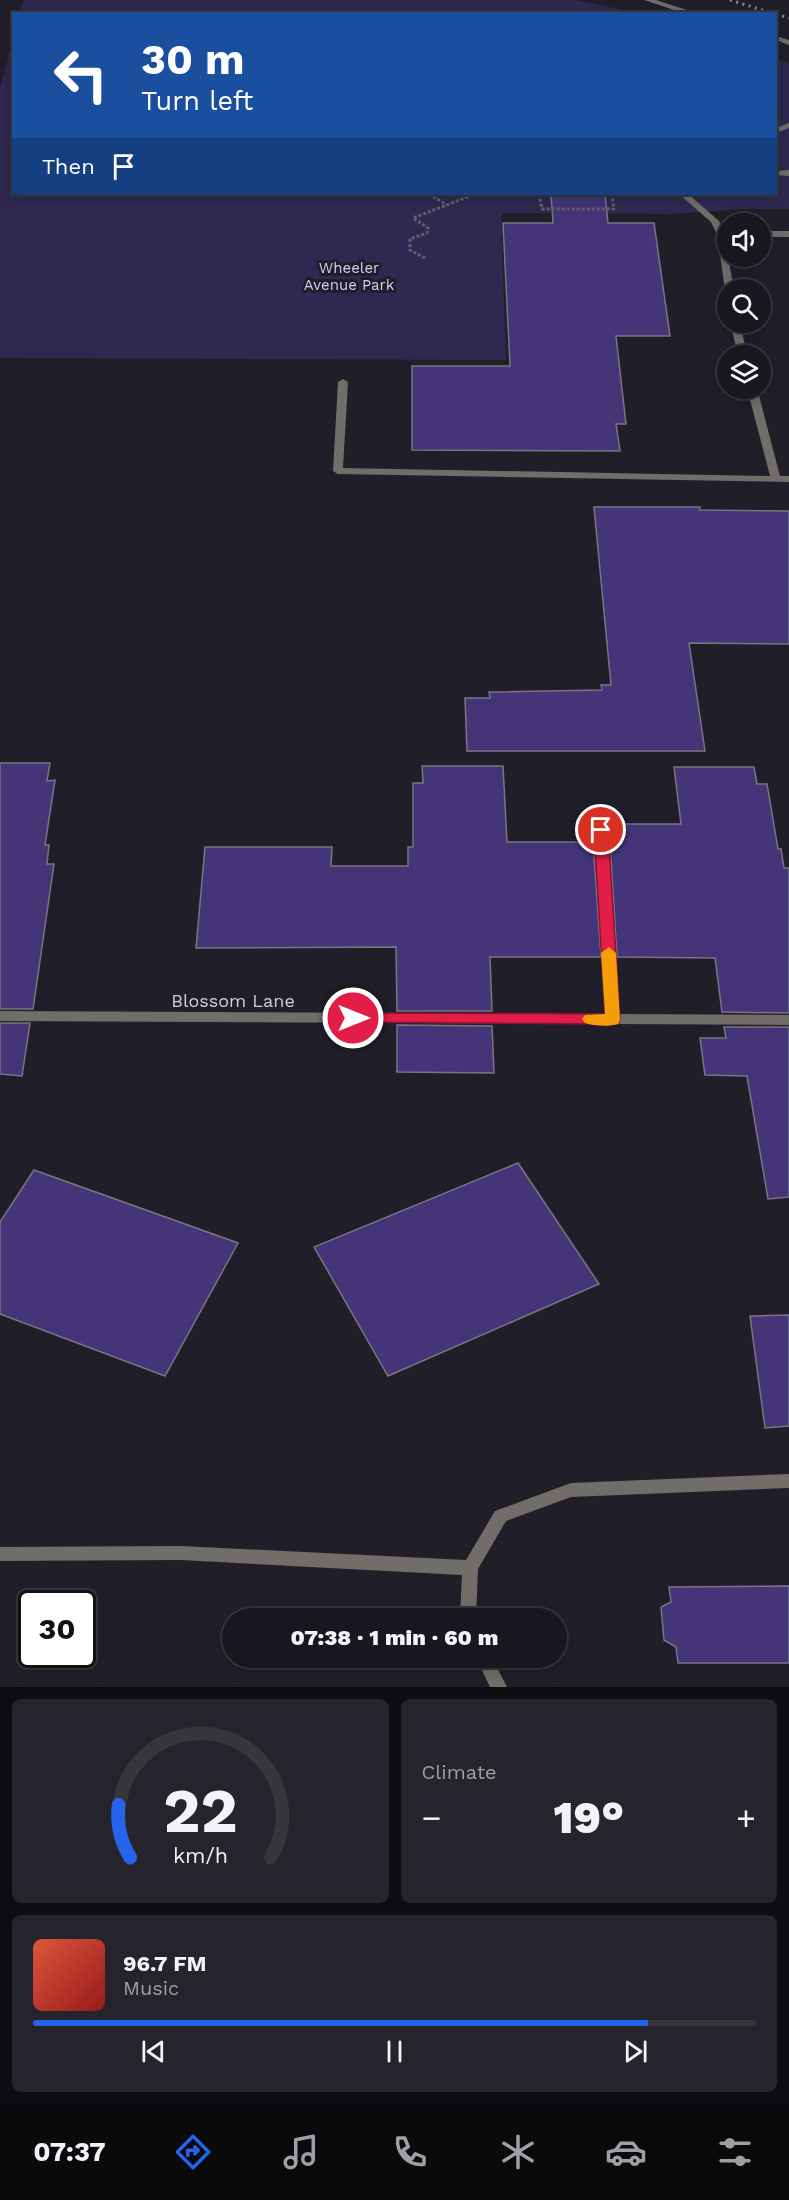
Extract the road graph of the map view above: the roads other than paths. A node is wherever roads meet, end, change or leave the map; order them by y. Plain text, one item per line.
1 (648, 0) edge
2 (689, 12) edge
3 (684, 195) edge
4 (717, 224) edge
5 (771, 234) edge
6 (789, 234) edge
7 (343, 382) dead end
8 (755, 399) edge
9 (776, 479) junction
10 (789, 479) edge
11 (601, 830) dead end
12 (0, 1016) edge
13 (613, 1020) junction
14 (789, 1020) edge
15 (789, 1481) edge
16 (0, 1554) edge
17 (470, 1568) junction
18 (468, 1608) edge
19 (489, 1668) edge
20 (499, 1687) edge

1 - 2 street
3 - 4 street
5 - 6 street
7 - 9 street
8 - 9 street
9 - 10 street
11 - 13 street
12 - 13 street, Blossom Lane
13 - 14 street, Blossom Lane
15 - 17 street
16 - 17 street
17 - 18 street
19 - 20 street

